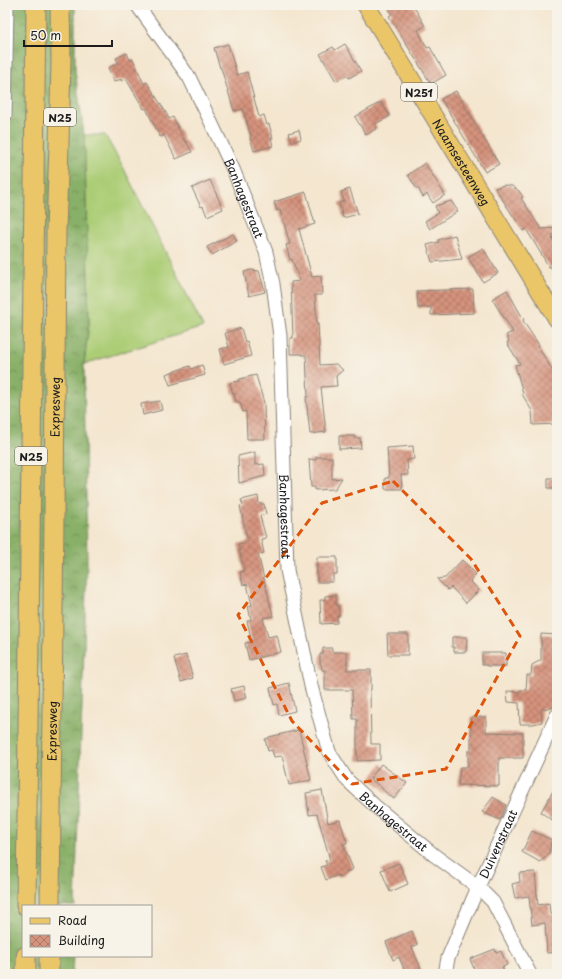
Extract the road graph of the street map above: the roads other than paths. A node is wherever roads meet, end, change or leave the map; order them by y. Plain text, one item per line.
1 (7, 5) edge
2 (36, 5) edge
3 (60, 5) edge
4 (137, 5) edge
5 (366, 5) edge
6 (5, 116) edge
7 (557, 319) edge
8 (557, 715) edge
9 (478, 887) junction
10 (26, 905) edge
11 (50, 905) edge
12 (26, 957) edge
13 (49, 957) edge
14 (26, 974) edge
15 (49, 974) edge
16 (445, 974) edge
17 (530, 974) edge

1 - 6 street
2 - 10 highway, Expresweg / N25
3 - 11 highway, Expresweg / N25
4 - 9 street, Banhagestraat
5 - 7 main road, Naamsesteenweg / N251
8 - 9 street, Duivenstraat
9 - 16 street, Duivenstraat
9 - 17 street, Banhagestraat
12 - 14 highway
13 - 15 highway

